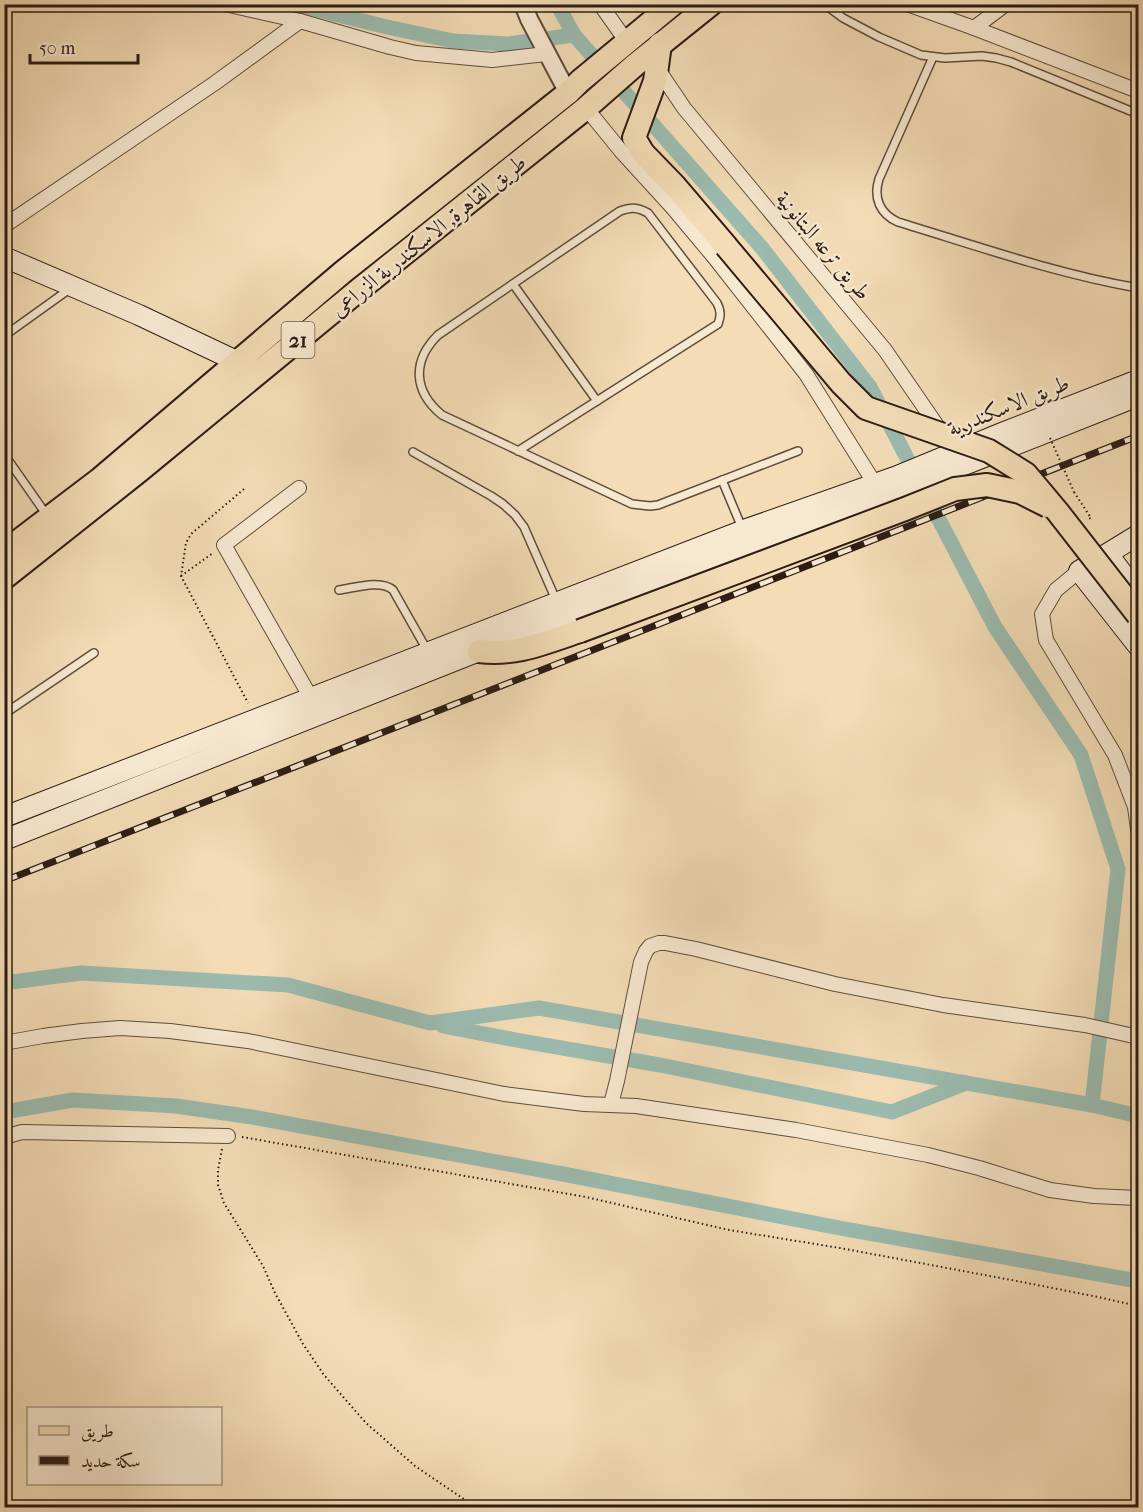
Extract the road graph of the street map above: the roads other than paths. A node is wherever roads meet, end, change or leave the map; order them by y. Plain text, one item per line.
1 (225, 4) edge
2 (600, 4) edge
3 (673, 4) edge
4 (711, 4) edge
5 (824, 4) edge
6 (908, 4) edge
7 (1006, 4) edge
8 (526, 12) edge
9 (300, 21) junction
10 (974, 28) junction
11 (621, 47) junction
12 (544, 48) junction
13 (933, 57) junction
14 (649, 71) junction
15 (574, 87) junction
16 (1138, 91) edge
17 (589, 105) junction
18 (1138, 114) edge
19 (4, 225) edge
20 (4, 257) edge
21 (513, 284) junction
22 (73, 287) junction
23 (1138, 288) edge
24 (4, 336) edge
25 (237, 361) junction
26 (259, 373) junction
27 (1138, 380) edge
28 (1138, 396) edge
29 (597, 401) junction
30 (518, 451) junction
31 (798, 451) dead end
32 (413, 452) dead end
33 (956, 452) junction
34 (4, 454) edge
35 (934, 469) junction
36 (722, 480) junction
37 (898, 483) junction
38 (875, 484) junction
39 (299, 488) dead end
40 (1057, 511) junction
41 (49, 519) junction
42 (744, 530) junction
43 (1138, 535) edge
44 (4, 552) edge
45 (1108, 554) junction
46 (1079, 571) junction
47 (4, 578) edge
48 (339, 590) dead end
49 (1138, 594) edge
50 (557, 603) junction
51 (1138, 615) edge
52 (1138, 646) edge
53 (479, 651) junction
54 (429, 652) junction
55 (94, 653) dead end
56 (311, 698) junction
57 (4, 714) edge
58 (4, 817) edge
59 (1138, 829) edge
60 (4, 840) edge
61 (1138, 1037) edge
62 (4, 1043) edge
63 (611, 1104) junction
64 (228, 1136) road end
65 (4, 1137) edge
66 (1138, 1198) edge

1 - 9 street
2 - 11 street
3 - 11 main road, طريق القاهرة, الاسكندرية الزراعى / 21
4 - 14 main road, طريق القاهرة, الاسكندرية الزراعى / 21
5 - 13 lane
6 - 10 street
7 - 10 street
8 - 12 street
9 - 12 street
9 - 19 street
10 - 16 street
11 - 15 main road, طريق القاهرة, الاسكندرية الزراعى / 21
12 - 15 street
13 - 18 lane
13 - 23 lane
14 - 17 main road, طريق القاهرة, الاسكندرية الزراعى / 21
14 - 33 street, طريق ترعه البتانونية
14 - 40 main road, bridge
15 - 25 main road, طريق القاهرة, الاسكندرية الزراعى / 21
17 - 26 main road, طريق القاهرة, الاسكندرية الزراعى / 21
17 - 38 street
20 - 22 main road
21 - 29 lane
21 - 29 lane
21 - 30 lane
22 - 24 lane
22 - 25 main road
25 - 26 main road
25 - 41 main road, طريق القاهرة, الاسكندرية الزراعى / 21
26 - 47 main road, طريق القاهرة, الاسكندرية الزراعى / 21
27 - 33 main road, طريق الاسكندرية
28 - 35 main road, طريق الاسكندرية
29 - 30 lane
30 - 36 lane
31 - 36 lane
32 - 50 lane
33 - 35 main road, طريق الاسكندرية
34 - 41 lane
35 - 37 main road, طريق الاسكندرية
36 - 42 lane
37 - 38 main road
37 - 53 main road
38 - 42 main road
39 - 56 street
40 - 51 main road, bridge
40 - 53 main road, bridge
41 - 44 main road, طريق القاهرة, الاسكندرية الزراعى / 21
42 - 50 main road
43 - 45 main road
45 - 46 main road
45 - 49 main road
46 - 52 main road
46 - 59 street
48 - 54 lane
50 - 54 main road
53 - 60 main road
54 - 56 main road
55 - 57 lane
56 - 58 main road
61 - 63 street
62 - 63 street
63 - 66 street
64 - 65 street

